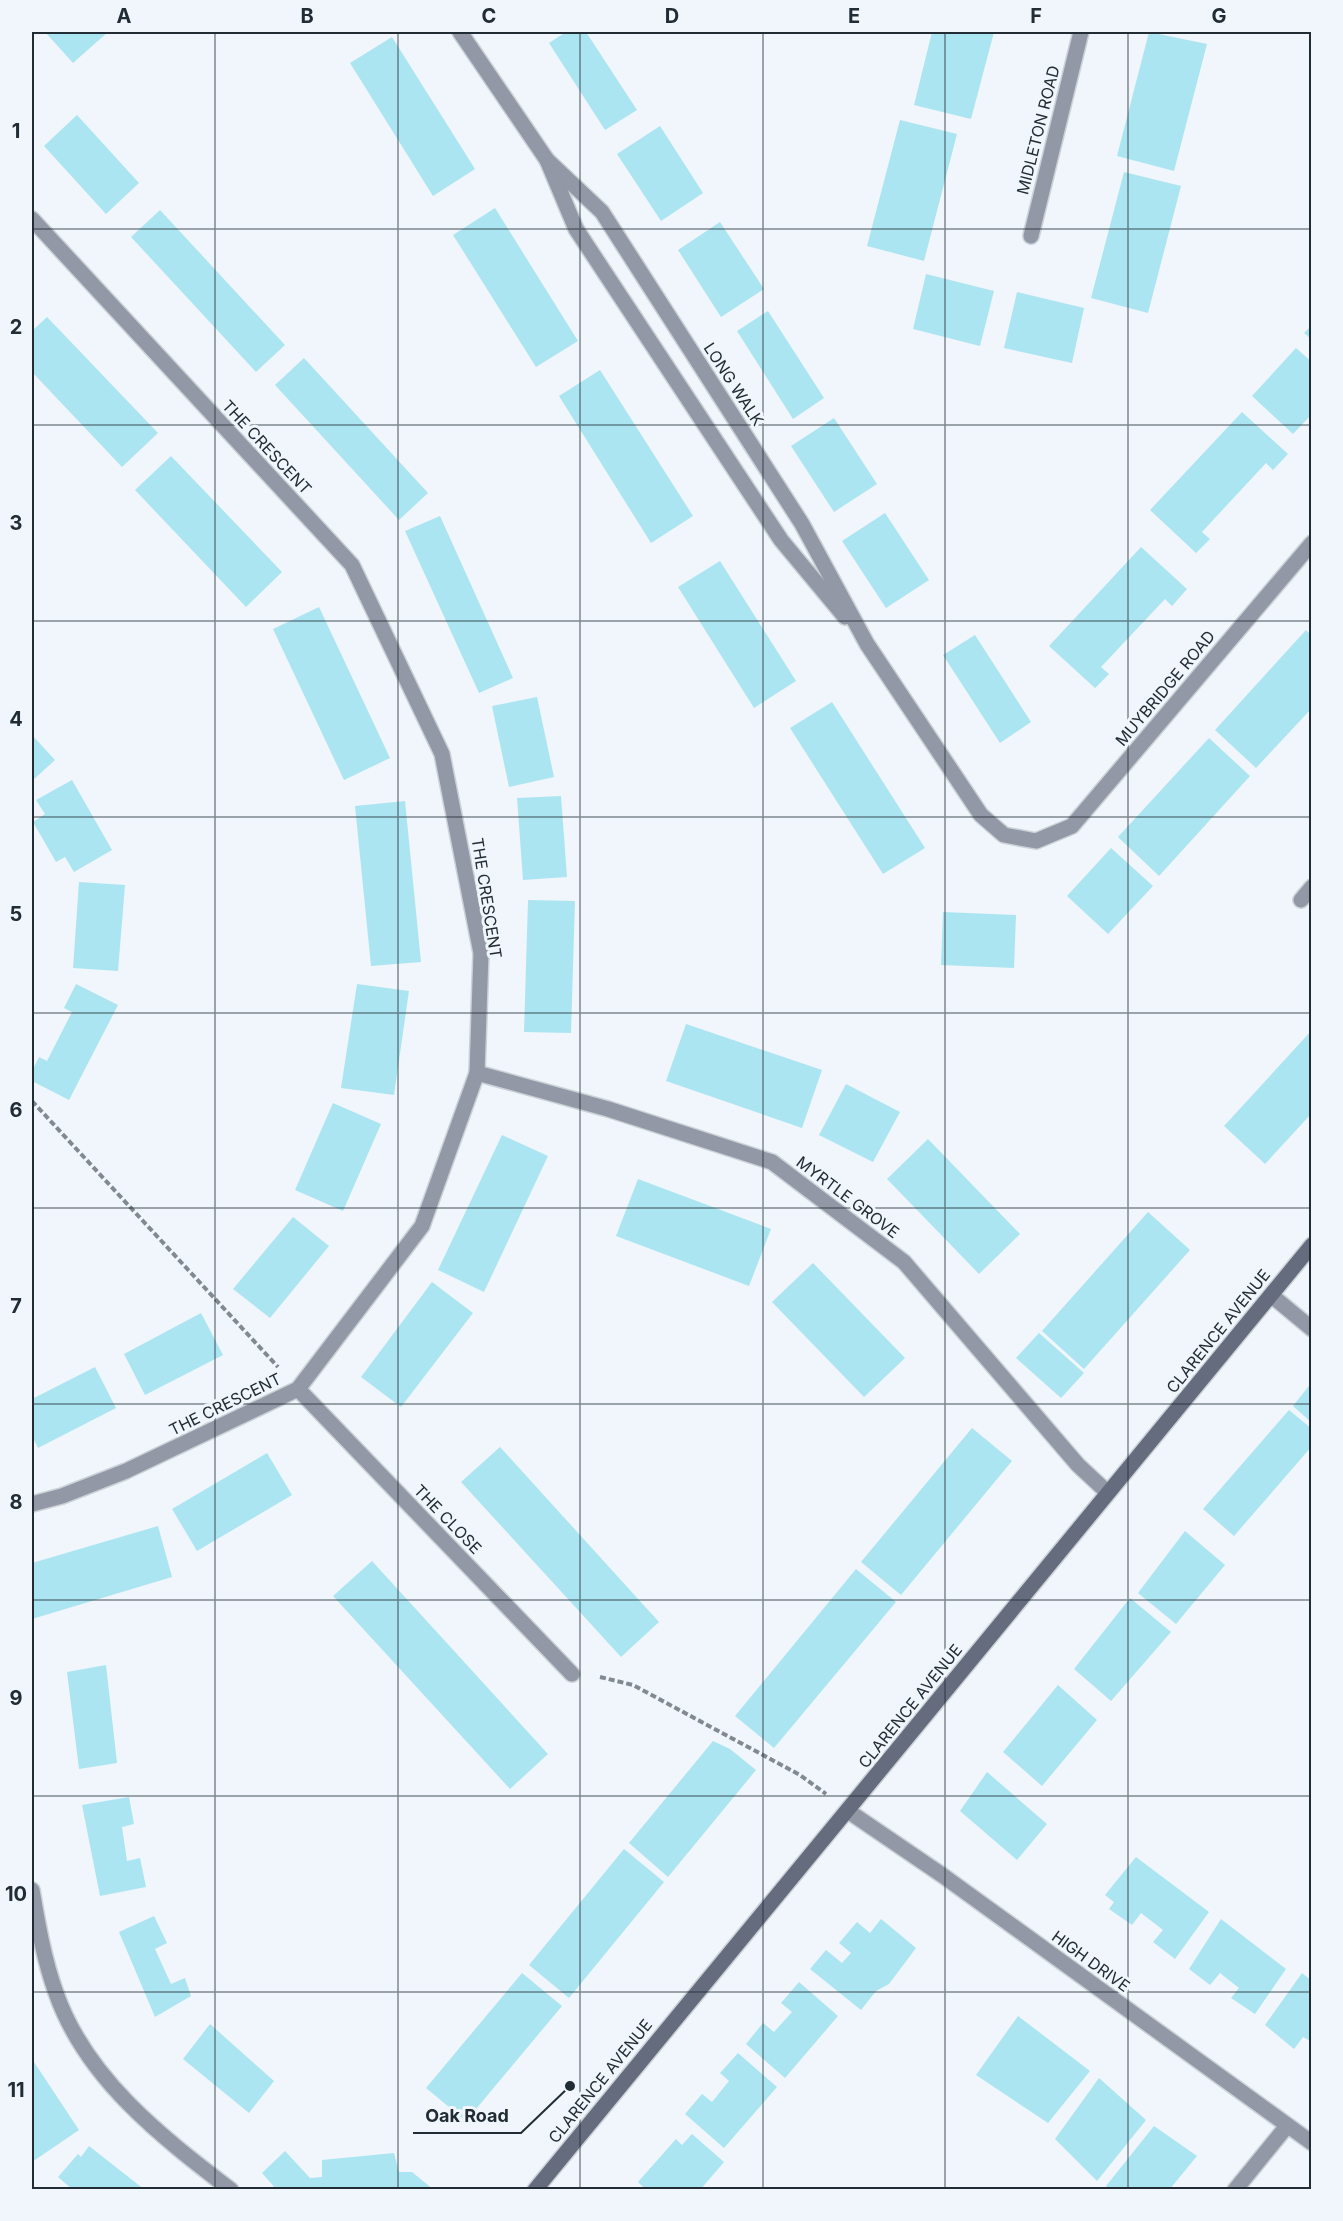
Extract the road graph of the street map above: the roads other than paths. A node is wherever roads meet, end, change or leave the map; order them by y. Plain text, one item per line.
1 (460, 32) edge
2 (1081, 32) edge
3 (547, 160) junction
4 (32, 219) edge
5 (1031, 236) dead end
6 (1311, 543) edge
7 (867, 644) junction
8 (1036, 841) joint
9 (1311, 887) edge
10 (1301, 900) dead end
11 (477, 1073) junction
12 (1311, 1245) edge
13 (1271, 1295) junction
14 (1311, 1329) edge
15 (298, 1389) junction
16 (1107, 1492) junction
17 (32, 1504) edge
18 (572, 1674) road end
19 (848, 1811) junction
20 (32, 1890) edge
21 (1287, 2126) junction
22 (1311, 2143) edge
23 (231, 2190) edge
24 (535, 2190) edge
25 (1235, 2190) edge

1 - 3 street, LONG WALK
2 - 5 street, MIDLETON ROAD
3 - 7 street, LONG WALK
3 - 7 street, LONG WALK
4 - 11 street, THE CRESCENT
6 - 8 street, MUYBRIDGE ROAD
7 - 8 street, LONG WALK
9 - 10 street
11 - 15 street, THE CRESCENT
11 - 16 street, MYRTLE GROVE
12 - 13 street, CLARENCE AVENUE
13 - 14 street
13 - 16 street, CLARENCE AVENUE
15 - 17 street, THE CRESCENT
15 - 18 street, THE CLOSE
16 - 19 street, CLARENCE AVENUE
19 - 21 street, HIGH DRIVE
19 - 24 street, CLARENCE AVENUE
20 - 23 street
21 - 22 street, HIGH DRIVE
21 - 25 street

